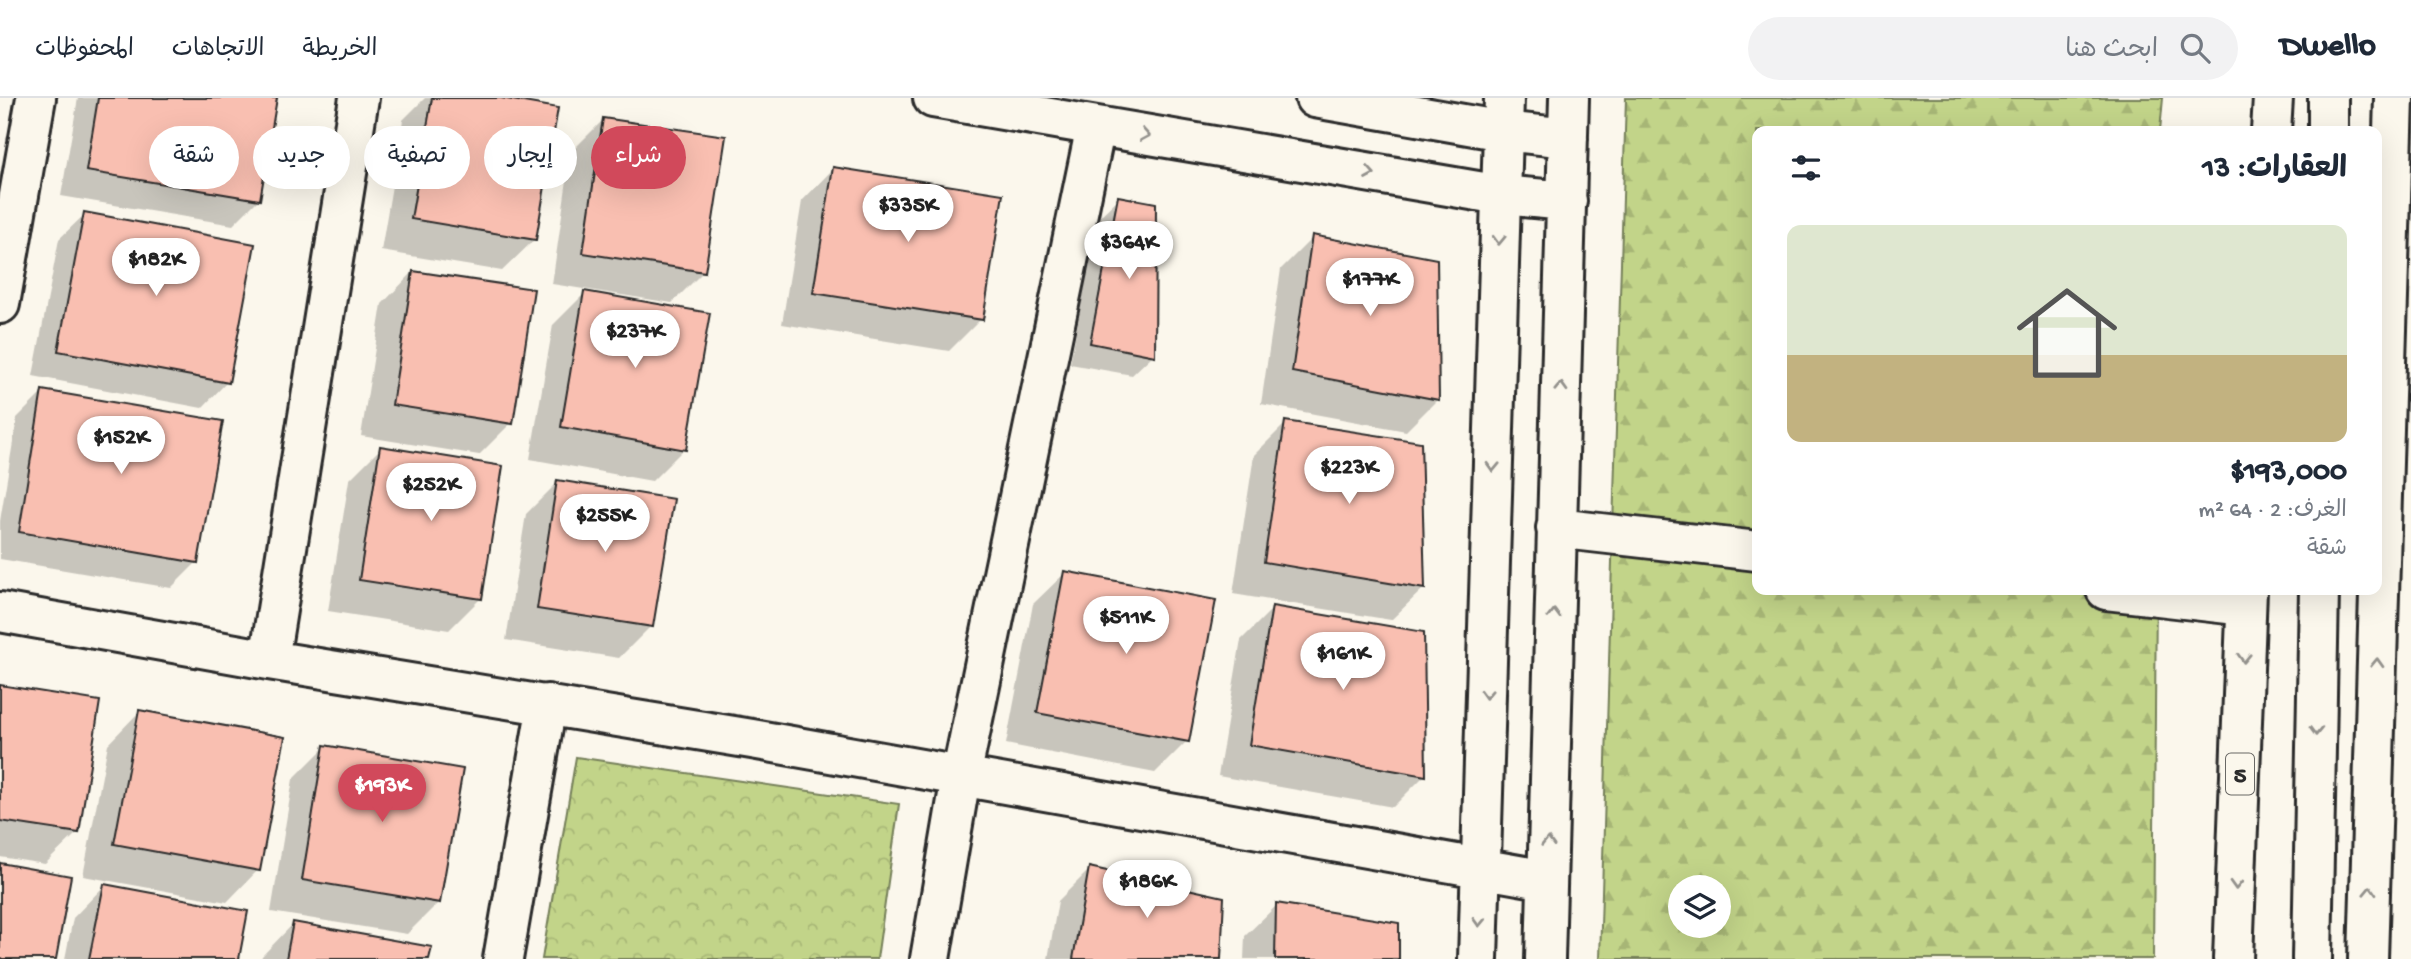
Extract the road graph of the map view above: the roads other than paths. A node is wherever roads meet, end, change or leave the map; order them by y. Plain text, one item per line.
1 (36, 98) edge
2 (359, 98) edge
3 (933, 98) edge
4 (1315, 98) edge
5 (1569, 98) edge
6 (2273, 98) edge
7 (2328, 98) edge
8 (2394, 98) edge
9 (1503, 115) edge
10 (1096, 126) junction
11 (2271, 126) edge
12 (2328, 126) edge
13 (1568, 138) junction
14 (1501, 195) junction
15 (1567, 201) junction
16 (0, 304) edge
17 (2382, 495) edge
18 (1556, 528) junction
19 (1752, 550) edge
20 (2194, 595) edge
21 (2319, 595) edge
22 (2379, 595) edge
23 (2246, 598) edge
24 (0, 612) edge
25 (269, 660) junction
26 (547, 704) junction
27 (961, 776) junction
28 (1481, 870) junction
29 (1547, 880) junction
30 (503, 959) edge
31 (930, 959) edge
32 (1478, 959) edge
33 (1545, 959) edge
34 (2233, 959) edge
35 (2312, 959) edge
36 (2368, 959) edge

1 - 16 main road
2 - 25 main road
3 - 10 main road
4 - 9 main road
5 - 13 main road
6 - 11 main road
7 - 12 main road
17 -> 8 main road
9 - 13 main road
9 - 14 main road
10 -> 14 main road
10 - 27 main road
13 - 15 main road
14 - 15 main road
14 -> 28 main road
18 -> 15 main road
18 - 19 main road
29 -> 18 main road
20 - 23 main road
21 -> 35 main road
36 -> 22 main road
23 -> 34 main road, 5
24 - 25 main road
25 - 26 main road
26 - 27 main road
26 - 30 main road
27 - 28 main road
27 - 31 main road
28 - 29 main road
28 -> 32 main road
29 - 33 main road

